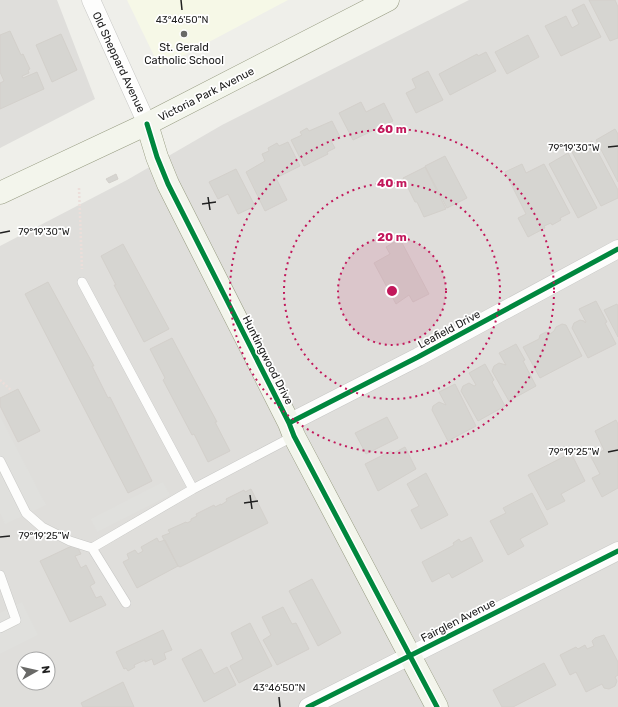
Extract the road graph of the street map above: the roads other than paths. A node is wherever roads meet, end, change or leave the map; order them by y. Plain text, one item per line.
1 (91, 0) edge
2 (388, 0) edge
3 (147, 124) junction
4 (0, 193) edge
5 (618, 249) edge
6 (82, 282) road end
7 (291, 430) junction
8 (0, 461) edge
9 (193, 489) junction
10 (92, 548) junction
11 (618, 551) edge
12 (0, 575) edge
13 (126, 603) dead end
14 (0, 628) edge
15 (410, 656) junction
16 (308, 707) edge
17 (437, 707) edge

1 - 3 street, Old Sheppard Avenue
2 - 3 street, Victoria Park Avenue
3 - 4 street, Victoria Park Avenue
3 - 7 street, Huntingwood Drive
5 - 7 street, Leafield Drive
6 - 9 lane
7 - 9 lane
7 - 15 street, Huntingwood Drive
8 - 10 lane
9 - 10 lane
10 - 13 lane
11 - 15 street, Fairglen Avenue
12 - 14 lane
15 - 16 street, Fairglen Avenue
15 - 17 street, Huntingwood Drive

